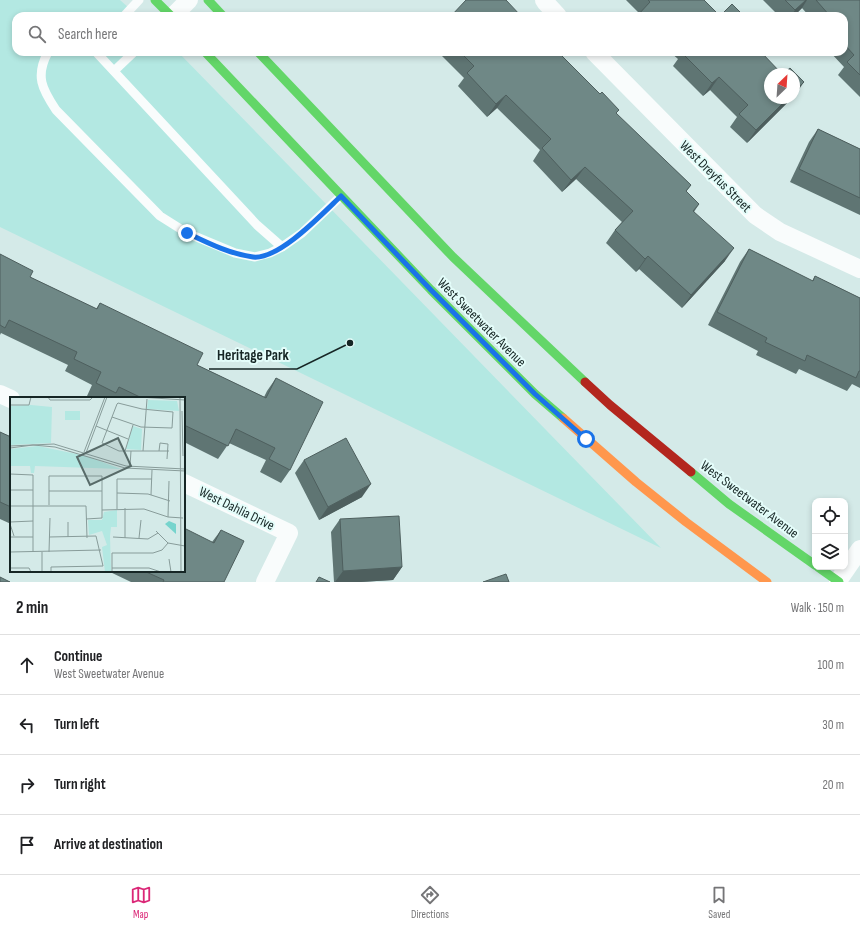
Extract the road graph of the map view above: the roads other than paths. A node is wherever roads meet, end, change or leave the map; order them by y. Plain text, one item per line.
1 (139, 0) edge
2 (155, 0) edge
3 (189, 0) edge
4 (208, 0) edge
5 (544, 0) edge
6 (128, 12) edge
7 (168, 12) edge
8 (176, 12) edge
9 (219, 12) edge
10 (554, 12) edge
11 (46, 56) edge
12 (100, 56) edge
13 (130, 56) edge
14 (209, 56) edge
15 (262, 56) edge
16 (598, 56) edge
17 (114, 71) junction
18 (341, 196) junction
19 (282, 247) junction
20 (860, 269) edge
21 (0, 394) edge
22 (10, 399) edge
23 (185, 482) edge
24 (860, 549) edge
25 (812, 563) edge
26 (822, 570) edge
27 (266, 582) edge
28 (767, 582) edge
29 (839, 582) edge

1 - 6 lane
2 - 7 street
3 - 8 street
4 - 9 street
5 - 10 street
11 - 19 lane
12 - 17 lane
13 - 17 lane
14 - 18 street, West Sweetwater Avenue
15 - 25 street, West Sweetwater Avenue
16 - 20 street, West Dreyfus Street
17 - 19 lane
18 - 19 lane
18 - 28 street, West Sweetwater Avenue
21 - 22 street
23 - 27 street, West Dahlia Drive
24 - 29 street
26 - 29 street

